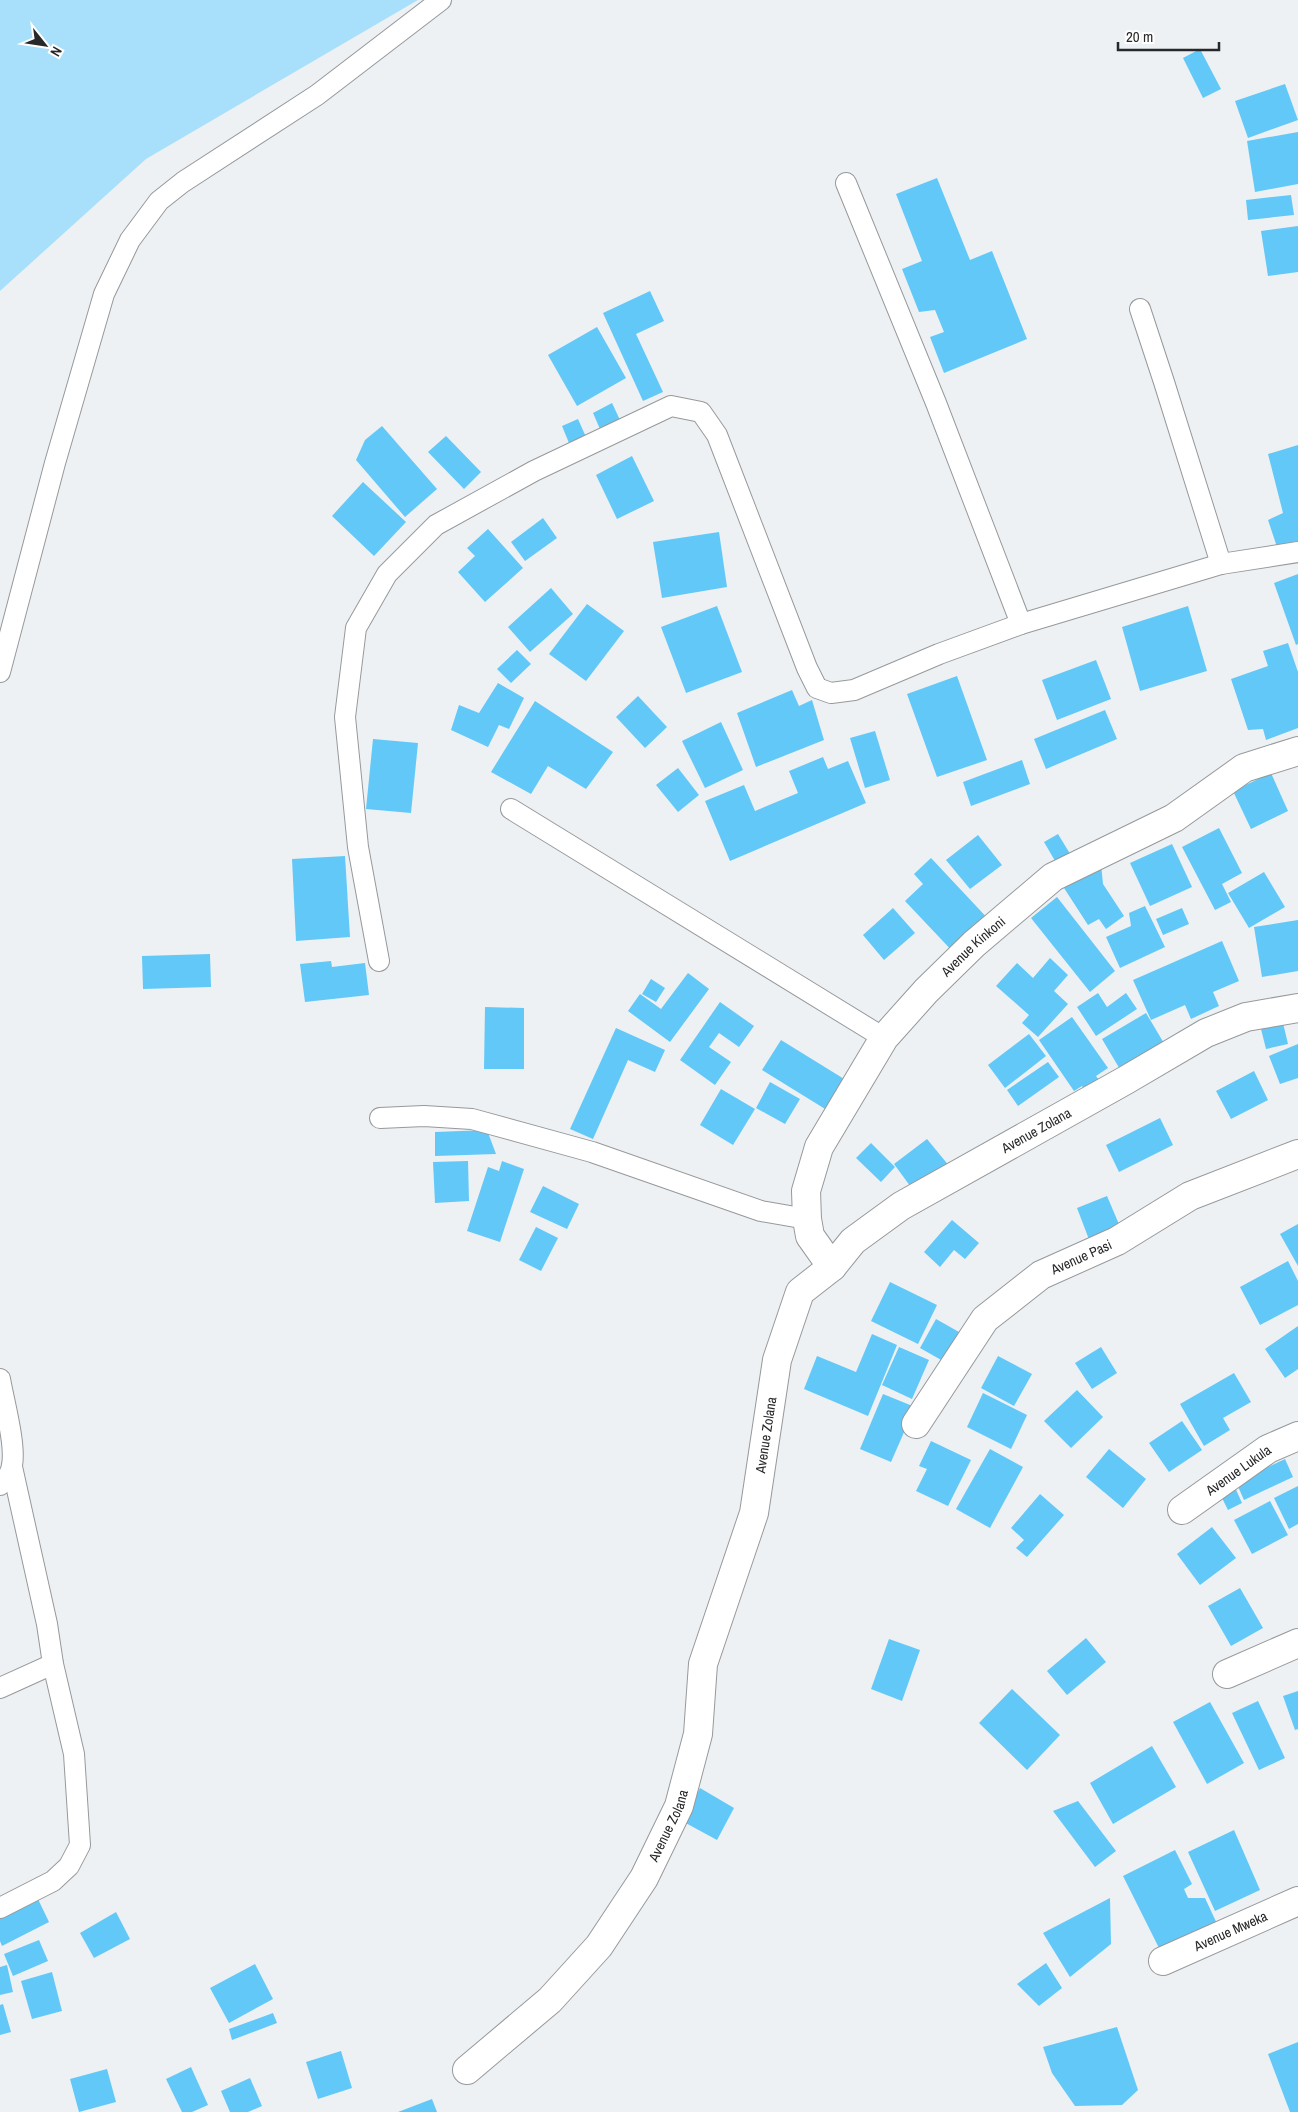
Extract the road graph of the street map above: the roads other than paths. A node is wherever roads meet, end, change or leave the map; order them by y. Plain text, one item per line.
1 (441, 0) edge
2 (846, 183) dead end
3 (1140, 309) dead end
4 (1298, 552) edge
5 (1220, 564) junction
6 (1021, 624) junction
7 (0, 672) edge
8 (1298, 751) edge
9 (511, 809) dead end
10 (379, 961) dead end
11 (1298, 1008) edge
12 (884, 1038) junction
13 (380, 1118) dead end
14 (1298, 1154) edge
15 (807, 1219) junction
16 (832, 1267) junction
17 (0, 1380) edge
18 (916, 1424) dead end
19 (1298, 1436) edge
20 (12, 1466) junction
21 (0, 1485) edge
22 (1182, 1510) dead end
23 (1298, 1643) edge
24 (53, 1664) junction
25 (1226, 1674) dead end
26 (0, 1688) edge
27 (1298, 1901) edge
28 (0, 1908) edge
29 (1164, 1961) dead end
30 (467, 2070) dead end

1 - 7 lane
2 - 6 lane
3 - 5 lane
4 - 5 lane
5 - 6 lane
6 - 10 lane
8 - 12 street, Avenue Kinkoni
9 - 12 lane
11 - 16 street, Avenue Zolana
12 - 15 street, Avenue Kinkoni
13 - 15 lane
14 - 18 street, Avenue Pasi
15 - 16 street, Avenue Kinkoni
16 - 30 street, Avenue Zolana
17 - 20 lane
19 - 22 street, Avenue Lukula
20 - 21 lane
20 - 24 lane
23 - 25 street
24 - 26 lane
24 - 28 lane
27 - 29 street, Avenue Mweka

